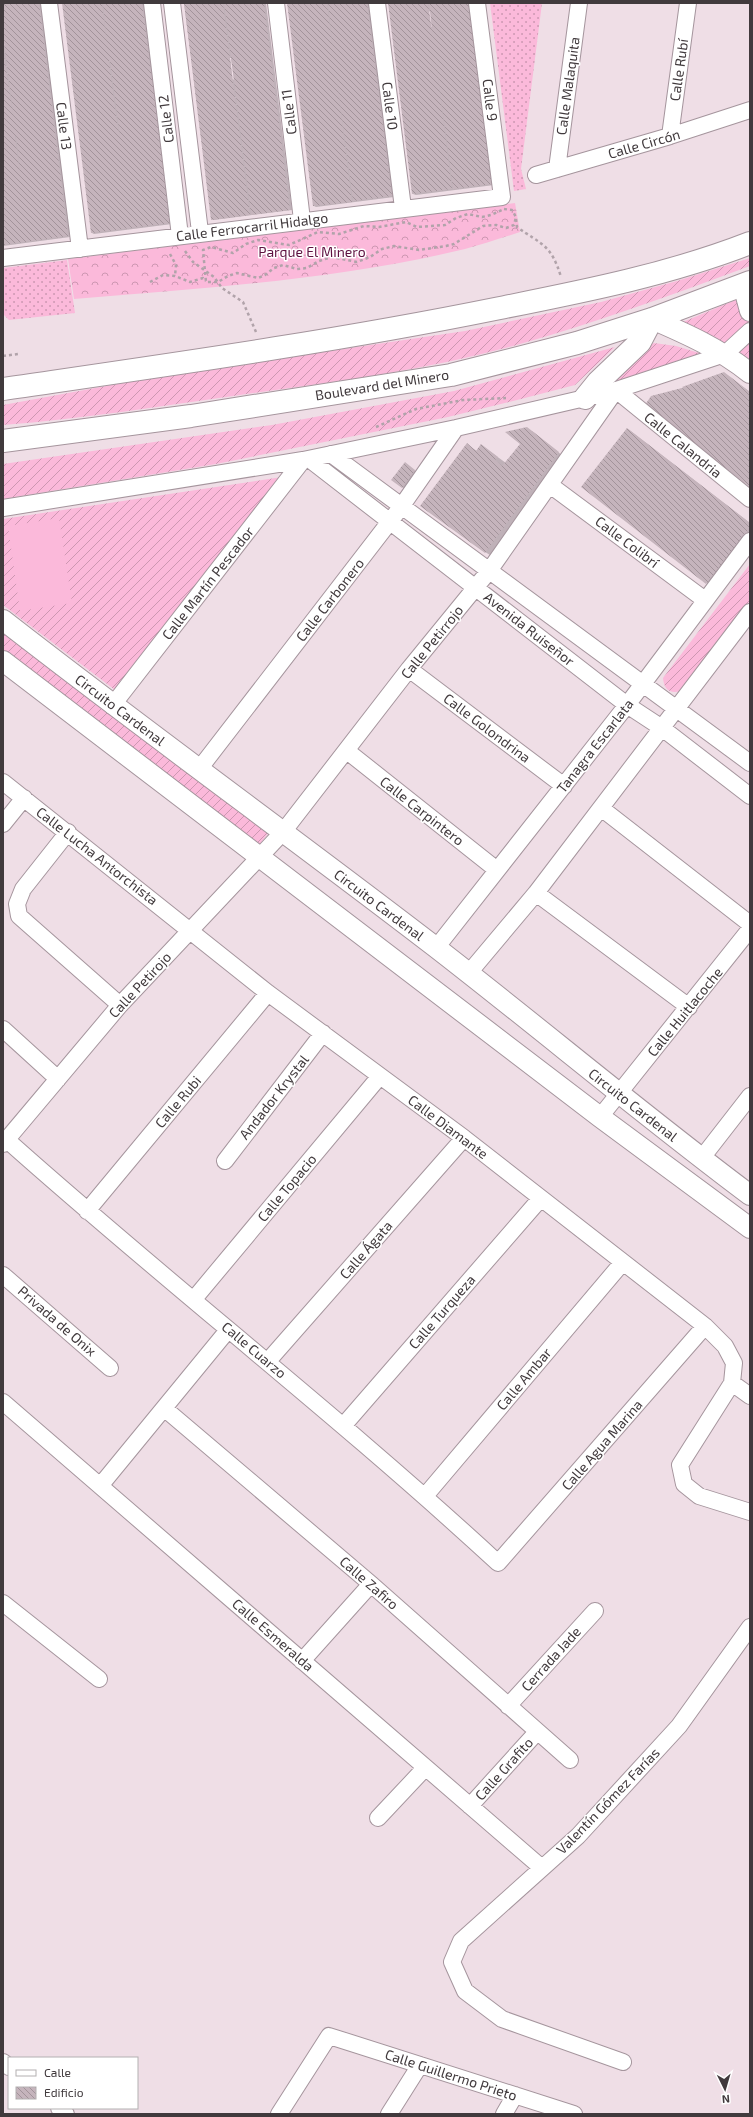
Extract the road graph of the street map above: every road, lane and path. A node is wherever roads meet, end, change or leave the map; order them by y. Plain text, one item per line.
1 (49, 3) edge
2 (152, 3) edge
3 (172, 3) edge
4 (276, 3) edge
5 (377, 3) edge
6 (477, 3) edge
7 (579, 3) edge
8 (688, 3) edge
9 (750, 110) edge
10 (670, 136) junction
11 (557, 169) junction
12 (536, 174) dead end
13 (502, 197) junction
14 (403, 208) junction
15 (516, 217) junction
16 (302, 220) junction
17 (200, 232) junction
18 (180, 236) junction
19 (750, 243) edge
20 (80, 249) junction
21 (165, 253) dead end
22 (3, 258) edge
23 (205, 271) junction
24 (175, 276) junction
25 (150, 282) dead end
26 (206, 282) junction
27 (218, 282) junction
28 (746, 284) edge
29 (565, 295) junction
30 (750, 311) edge
31 (652, 319) junction
32 (750, 331) edge
33 (256, 332) dead end
34 (18, 354) dead end
35 (725, 354) junction
36 (3, 356) edge
37 (750, 373) edge
38 (3, 389) edge
39 (616, 390) junction
40 (513, 398) dead end
41 (584, 398) junction
42 (456, 428) junction
43 (372, 429) dead end
44 (3, 440) edge
45 (331, 454) junction
46 (306, 459) junction
47 (550, 485) junction
48 (750, 499) edge
49 (3, 508) edge
50 (401, 508) junction
51 (390, 522) junction
52 (750, 542) edge
53 (489, 572) junction
54 (476, 588) junction
55 (705, 600) junction
56 (750, 612) edge
57 (3, 620) edge
58 (744, 631) edge
59 (3, 661) edge
60 (409, 670) junction
61 (642, 684) junction
62 (627, 705) junction
63 (112, 706) junction
64 (676, 709) junction
65 (662, 728) junction
66 (347, 751) junction
67 (750, 763) edge
68 (200, 768) junction
69 (3, 782) edge
70 (564, 786) junction
71 (750, 796) edge
72 (24, 798) junction
73 (601, 808) junction
74 (3, 824) edge
75 (68, 832) junction
76 (283, 832) junction
77 (260, 857) junction
78 (497, 870) junction
79 (536, 893) junction
80 (750, 924) edge
81 (750, 929) edge
82 (190, 930) junction
83 (436, 948) junction
84 (468, 974) junction
85 (268, 992) junction
86 (120, 1005) junction
87 (689, 1007) junction
88 (3, 1029) edge
89 (323, 1033) junction
90 (380, 1076) junction
91 (58, 1079) junction
92 (618, 1094) junction
93 (750, 1096) edge
94 (600, 1117) junction
95 (464, 1138) junction
96 (5, 1142) edge
97 (701, 1159) junction
98 (225, 1161) dead end
99 (750, 1195) edge
100 (541, 1198) junction
101 (87, 1211) junction
102 (750, 1228) edge
103 (623, 1262) junction
104 (3, 1275) edge
105 (194, 1299) junction
106 (705, 1326) junction
107 (228, 1330) junction
108 (268, 1361) junction
109 (110, 1368) dead end
110 (732, 1383) junction
111 (750, 1396) edge
112 (3, 1402) edge
113 (165, 1409) junction
114 (343, 1426) junction
115 (100, 1486) junction
116 (425, 1496) junction
117 (750, 1512) edge
118 (498, 1563) joint
119 (370, 1584) junction
120 (3, 1604) edge
121 (595, 1611) dead end
122 (750, 1627) edge
123 (745, 1643) edge
124 (302, 1661) junction
125 (99, 1679) dead end
126 (508, 1706) junction
127 (537, 1732) junction
128 (570, 1760) dead end
129 (425, 1768) junction
130 (470, 1806) junction
131 (378, 1818) dead end
132 (542, 1868) junction
133 (623, 2062) dead end
134 (420, 2065) junction
135 (515, 2095) junction
136 (279, 2114) edge
137 (390, 2114) edge
138 (504, 2114) edge
139 (574, 2114) edge

1 - 20 street, Calle 13
2 - 18 street, Calle 12
3 - 17 street, Calle 12
4 - 16 street, Calle 11
5 - 14 street, Calle 10
6 - 13 street, Calle 9
7 - 11 street, Calle Malaquita
8 - 10 street, Calle Rubí
9 - 10 street, Calle Circón
10 - 11 street, Calle Circón
11 - 12 street, Calle Circón
13 - 14 street, Calle Ferrocarril Hidalgo
13 - 15 path
14 - 16 street, Calle Ferrocarril Hidalgo
15 - 23 path
15 - 27 path
15 - 29 path
16 - 17 street, Calle Ferrocarril Hidalgo
17 - 18 street, Calle Ferrocarril Hidalgo
18 - 20 street, Calle Ferrocarril Hidalgo
18 - 23 path
19 - 29 main road
20 - 22 street, Calle Ferrocarril Hidalgo
21 - 24 path
23 - 26 path
23 - 27 path
24 - 25 path
24 - 26 path
26 - 27 path
27 - 33 path
28 - 30 street
28 - 31 main road, Boulevard del Minero
29 - 38 main road
31 - 35 street
31 - 41 main road
31 - 44 main road, Boulevard del Minero
32 - 35 street
34 - 36 path
35 - 37 street
35 - 39 street
39 - 41 street
39 - 47 street, Calle Petirrojo
39 - 48 street, Calle Calandria
40 - 43 path
41 - 42 street
42 - 45 street
42 - 50 street, Calle Carbonero
45 - 46 street
45 - 50 street, Avenida Ruiseñor
46 - 49 street
46 - 51 street, Avenida Ruiseñor
46 - 63 street, Calle Martín Pescador
47 - 53 street, Calle Petirrojo
47 - 55 street, Calle Colibrí
50 - 51 street, Calle Carbonero
50 - 53 street, Avenida Ruiseñor
51 - 54 street, Avenida Ruiseñor
51 - 68 street, Calle Carbonero
52 - 55 street, Tanagra Escarlata
53 - 54 street, Calle Petirrojo
53 - 61 street, Avenida Ruiseñor
54 - 60 street, Calle Petirrojo
54 - 62 street, Avenida Ruiseñor
55 - 61 street, Tanagra Escarlata
56 - 58 street
57 - 63 street, Circuito Cardenal
58 - 64 street
59 - 77 street, Circuito Cardenal
60 - 66 street, Calle Petirrojo
60 - 70 street, Calle Golondrina
61 - 62 street, Tanagra Escarlata
61 - 64 street, Avenida Ruiseñor
62 - 65 street, Avenida Ruiseñor
62 - 70 street, Tanagra Escarlata
63 - 68 street, Circuito Cardenal
64 - 65 street
64 - 67 street, Avenida Ruiseñor
65 - 71 street, Avenida Ruiseñor
65 - 73 street
66 - 76 street, Calle Petirrojo
66 - 78 street, Calle Carpintero
68 - 76 street, Circuito Cardenal
69 - 72 street, Calle Lucha Antorchista
70 - 78 street, Tanagra Escarlata
72 - 74 street
72 - 75 street, Calle Lucha Antorchista
73 - 79 street
73 - 80 street
75 - 82 street, Calle Lucha Antorchista
75 - 86 street
76 - 77 street, Calle Petirojo
76 - 83 street, Circuito Cardenal
77 - 82 street, Calle Petirojo
77 - 94 street, Circuito Cardenal
78 - 83 street, Tanagra Escarlata
79 - 84 street
79 - 87 street
81 - 87 street, Calle Huitlacoche
82 - 85 street, Calle Diamante
82 - 86 street, Calle Petirojo
83 - 84 street, Circuito Cardenal
84 - 92 street, Circuito Cardenal
85 - 89 street, Calle Diamante
85 - 101 street, Calle Rubi
86 - 91 street, Calle Petirojo
87 - 92 street, Calle Huitlacoche
88 - 91 street
89 - 90 street, Calle Diamante
89 - 98 street, Andador Krystal
90 - 95 street, Calle Diamante
90 - 105 street, Calle Topacio
91 - 96 street, Calle Petirojo
92 - 94 street, Calle Huitlacoche
92 - 97 street, Circuito Cardenal
93 - 97 street
94 - 102 street, Circuito Cardenal
95 - 100 street, Calle Diamante
95 - 108 street, Calle Ágata
96 - 101 street, Calle Cuarzo
97 - 99 street, Circuito Cardenal
100 - 103 street, Calle Diamante
100 - 114 street, Calle Turqueza
101 - 105 street, Calle Cuarzo
103 - 106 street, Calle Diamante
103 - 116 street, Calle Ambar
104 - 109 street, Privada de Onix
105 - 107 street, Calle Cuarzo
106 - 110 street, Calle Diamante
106 - 118 street, Calle Agua Marina
107 - 108 street, Calle Cuarzo
107 - 113 street
108 - 114 street, Calle Cuarzo
110 - 111 street
110 - 117 street
112 - 115 street, Calle Esmeralda
113 - 115 street
113 - 119 street, Calle Zafiro
114 - 116 street, Calle Cuarzo
115 - 124 street, Calle Esmeralda
116 - 118 street, Calle Cuarzo
119 - 124 street
119 - 126 street, Calle Zafiro
120 - 125 street
121 - 126 street, Cerrada Jade
122 - 123 street, Valentín Gómez Farías
123 - 132 street, Valentín Gómez Farías
124 - 129 street, Calle Esmeralda
126 - 127 street, Calle Zafiro
127 - 128 street, Calle Zafiro
127 - 130 street, Calle Grafito
129 - 130 street, Calle Esmeralda
129 - 131 street
130 - 132 street, Calle Esmeralda
132 - 133 street, Valentín Gómez Farías
134 - 135 street, Calle Guillermo Prieto
134 - 136 street, Calle Guillermo Prieto
134 - 137 street
135 - 138 street
135 - 139 street, Calle Guillermo Prieto

